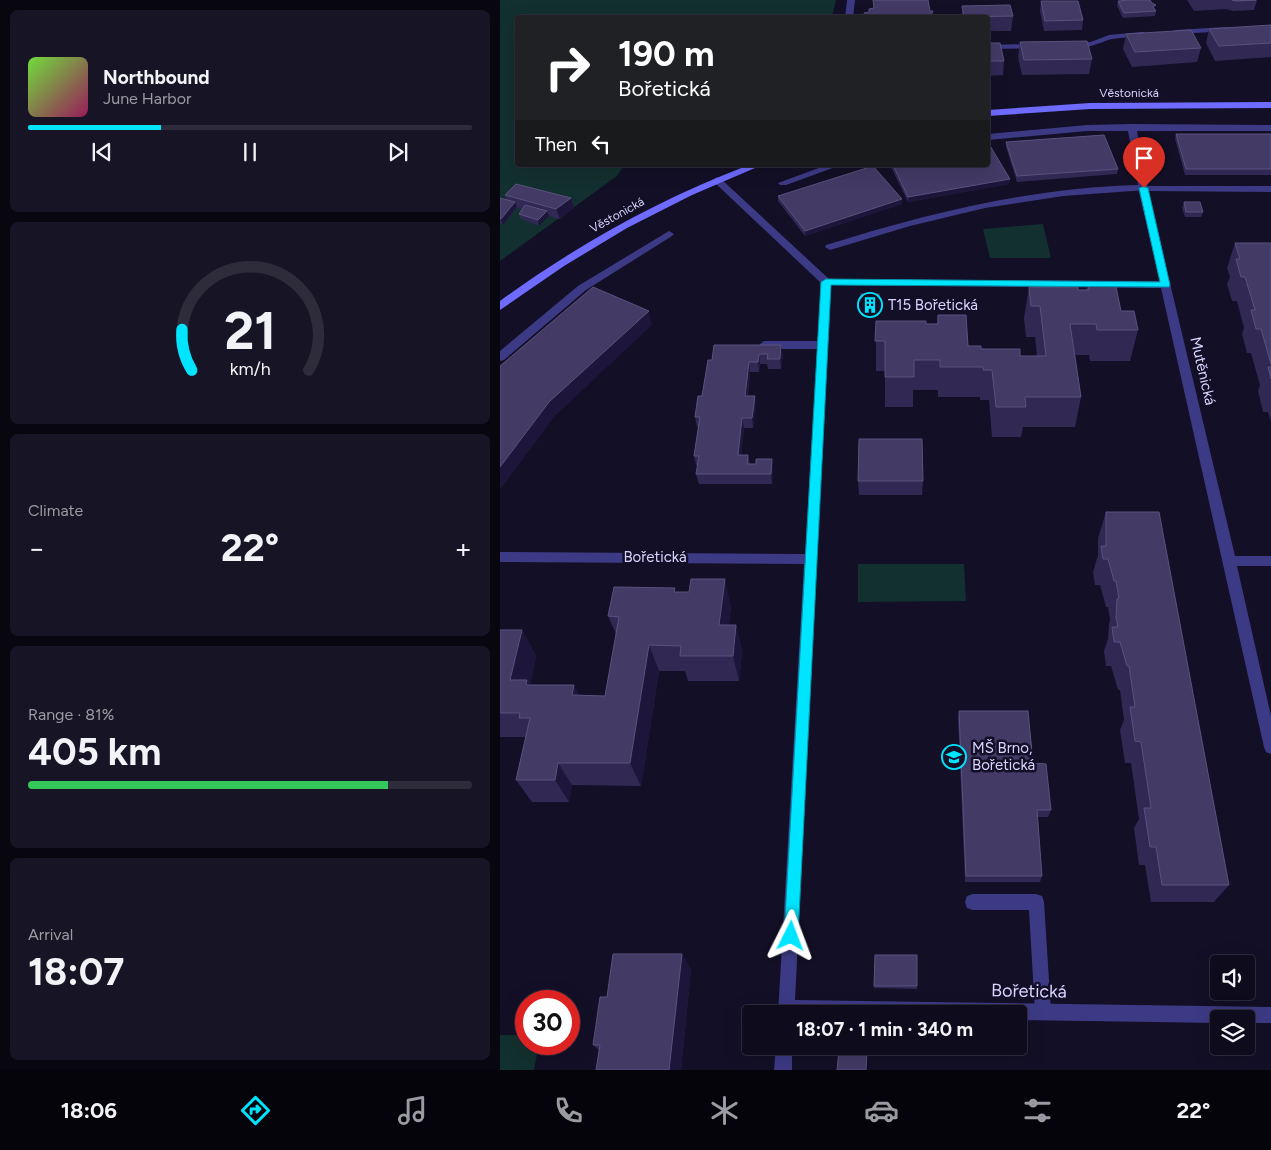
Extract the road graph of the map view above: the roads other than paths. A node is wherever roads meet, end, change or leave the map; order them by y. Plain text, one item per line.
1 (851, 0) edge
2 (849, 15) edge
3 (1235, 28) edge
4 (1168, 32) edge
5 (1150, 34) edge
6 (1062, 45) edge
7 (1044, 46) edge
8 (990, 47) edge
9 (1271, 105) edge
10 (990, 113) edge
11 (1132, 127) junction
12 (1271, 128) edge
13 (990, 137) edge
14 (752, 167) edge
15 (830, 167) edge
16 (717, 180) junction
17 (783, 182) dead end
18 (1144, 188) junction
19 (1271, 189) edge
20 (670, 234) dead end
21 (830, 247) dead end
22 (826, 282) junction
23 (1166, 285) junction
24 (500, 306) edge
25 (755, 345) edge
26 (822, 345) junction
27 (500, 357) edge
28 (500, 556) edge
29 (810, 559) junction
30 (1229, 561) junction
31 (1271, 561) edge
32 (1271, 747) edge
33 (973, 902) dead end
34 (787, 1005) edge
35 (1027, 1012) edge
36 (1044, 1012) junction
37 (1271, 1015) edge
38 (784, 1055) edge
39 (783, 1070) edge

1 - 2 street
3 - 4 street
5 - 6 street
7 - 8 street
9 - 10 street, Věstonická
11 - 12 street
11 - 13 street
11 - 18 street, Mutěnická
14 - 16 street, Věstonická
15 - 17 street
16 - 22 street
16 - 24 street, Věstonická
18 - 19 street
18 - 21 street
18 - 23 street, Mutěnická
20 - 27 street
22 - 23 street
22 - 26 street, Bořetická
23 - 30 street, Mutěnická
25 - 26 street
26 - 29 street, Bořetická
28 - 29 street, Bořetická
29 - 34 street, Bořetická
30 - 31 street
30 - 32 street, Mutěnická
33 - 36 street
35 - 36 street, Bořetická
36 - 37 street, Bořetická
38 - 39 street

